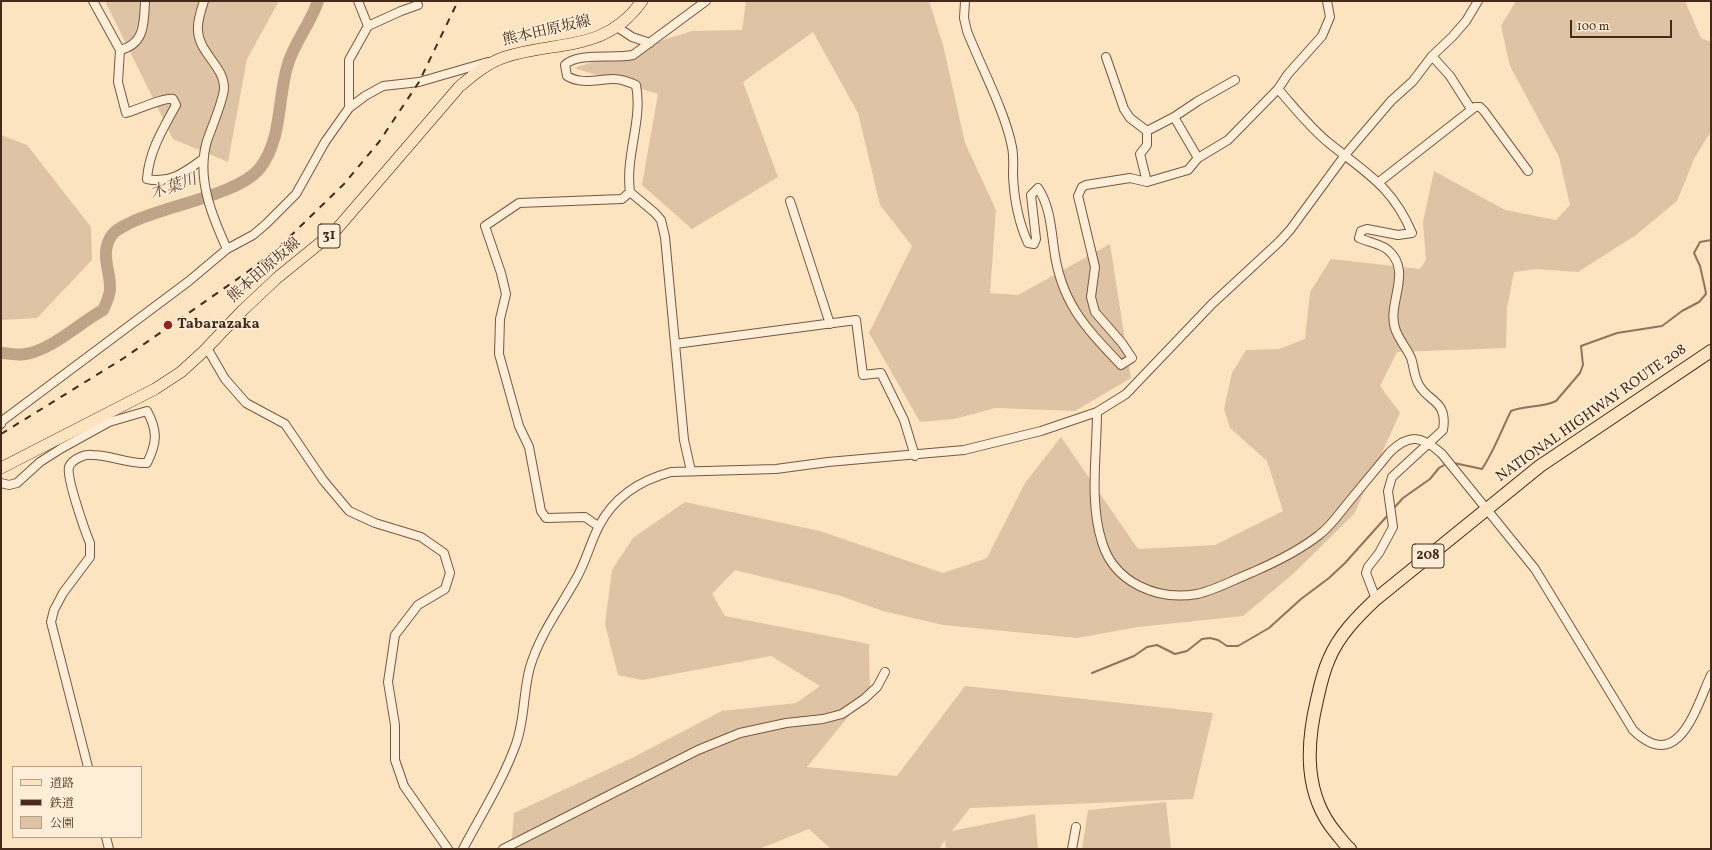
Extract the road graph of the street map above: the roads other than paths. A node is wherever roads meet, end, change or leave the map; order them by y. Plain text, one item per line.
1 (93, 1) edge
2 (145, 1) edge
3 (204, 1) edge
4 (358, 1) edge
5 (642, 1) edge
6 (706, 1) edge
7 (965, 1) edge
8 (1327, 1) edge
9 (1478, 1) edge
10 (418, 6) dead end
11 (368, 26) junction
12 (617, 27) junction
13 (650, 43) junction
14 (120, 50) junction
15 (1432, 56) junction
16 (503, 57) junction
17 (1106, 57) dead end
18 (1235, 80) dead end
19 (1278, 89) junction
20 (349, 108) junction
21 (1472, 109) junction
22 (1174, 117) junction
23 (1147, 131) junction
24 (1345, 154) junction
25 (1198, 158) junction
26 (203, 159) junction
27 (1528, 171) dead end
28 (1147, 182) junction
29 (1378, 182) junction
30 (630, 192) junction
31 (790, 201) dead end
32 (227, 249) junction
33 (830, 324) junction
34 (675, 344) junction
35 (207, 348) junction
36 (1711, 351) edge
37 (1097, 412) junction
38 (1, 424) edge
39 (1430, 443) junction
40 (915, 456) junction
41 (1, 468) edge
42 (691, 471) junction
43 (1, 483) edge
44 (1486, 509) junction
45 (598, 526) junction
46 (1376, 599) junction
47 (885, 672) dead end
48 (1711, 675) edge
49 (88, 766) edge
50 (1076, 827) dead end
51 (106, 838) edge
52 (109, 849) edge
53 (448, 849) edge
54 (463, 849) edge
55 (503, 849) edge
56 (1072, 849) edge
57 (1350, 849) edge

1 - 14 street
2 - 14 street
3 - 26 street
4 - 11 street
5 - 12 main road, 熊本田原坂線 / 31
6 - 13 street
7 - 28 street
8 - 19 street
9 - 15 street
10 - 11 street
11 - 20 street
12 - 13 street
12 - 16 main road, 熊本田原坂線 / 31
13 - 30 street
14 - 26 street
15 - 21 street
15 - 24 street
16 - 20 street
16 - 35 main road, 熊本田原坂線 / 31
17 - 23 street
18 - 22 street
19 - 24 street
19 - 25 street
20 - 32 street
21 - 27 street
21 - 29 street
22 - 23 street
22 - 25 street
23 - 28 street
24 - 29 street
24 - 37 street
25 - 28 street
26 - 32 street
29 - 39 street
30 - 34 street
30 - 45 street
31 - 33 street
32 - 38 street
33 - 34 street
33 - 40 street
34 - 42 street
35 - 41 main road, 熊本田原坂線 / 31
35 - 53 street
36 - 44 highway, NATIONAL HIGHWAY ROUTE 208 / 208
37 - 39 street
37 - 40 street
39 - 44 street
39 - 46 street
40 - 42 street
42 - 45 street
43 - 49 street
44 - 46 highway, NATIONAL HIGHWAY ROUTE 208 / 208
44 - 48 street
45 - 54 street
46 - 57 highway, NATIONAL HIGHWAY ROUTE 208 / 208
47 - 55 street
50 - 56 street
51 - 52 street

